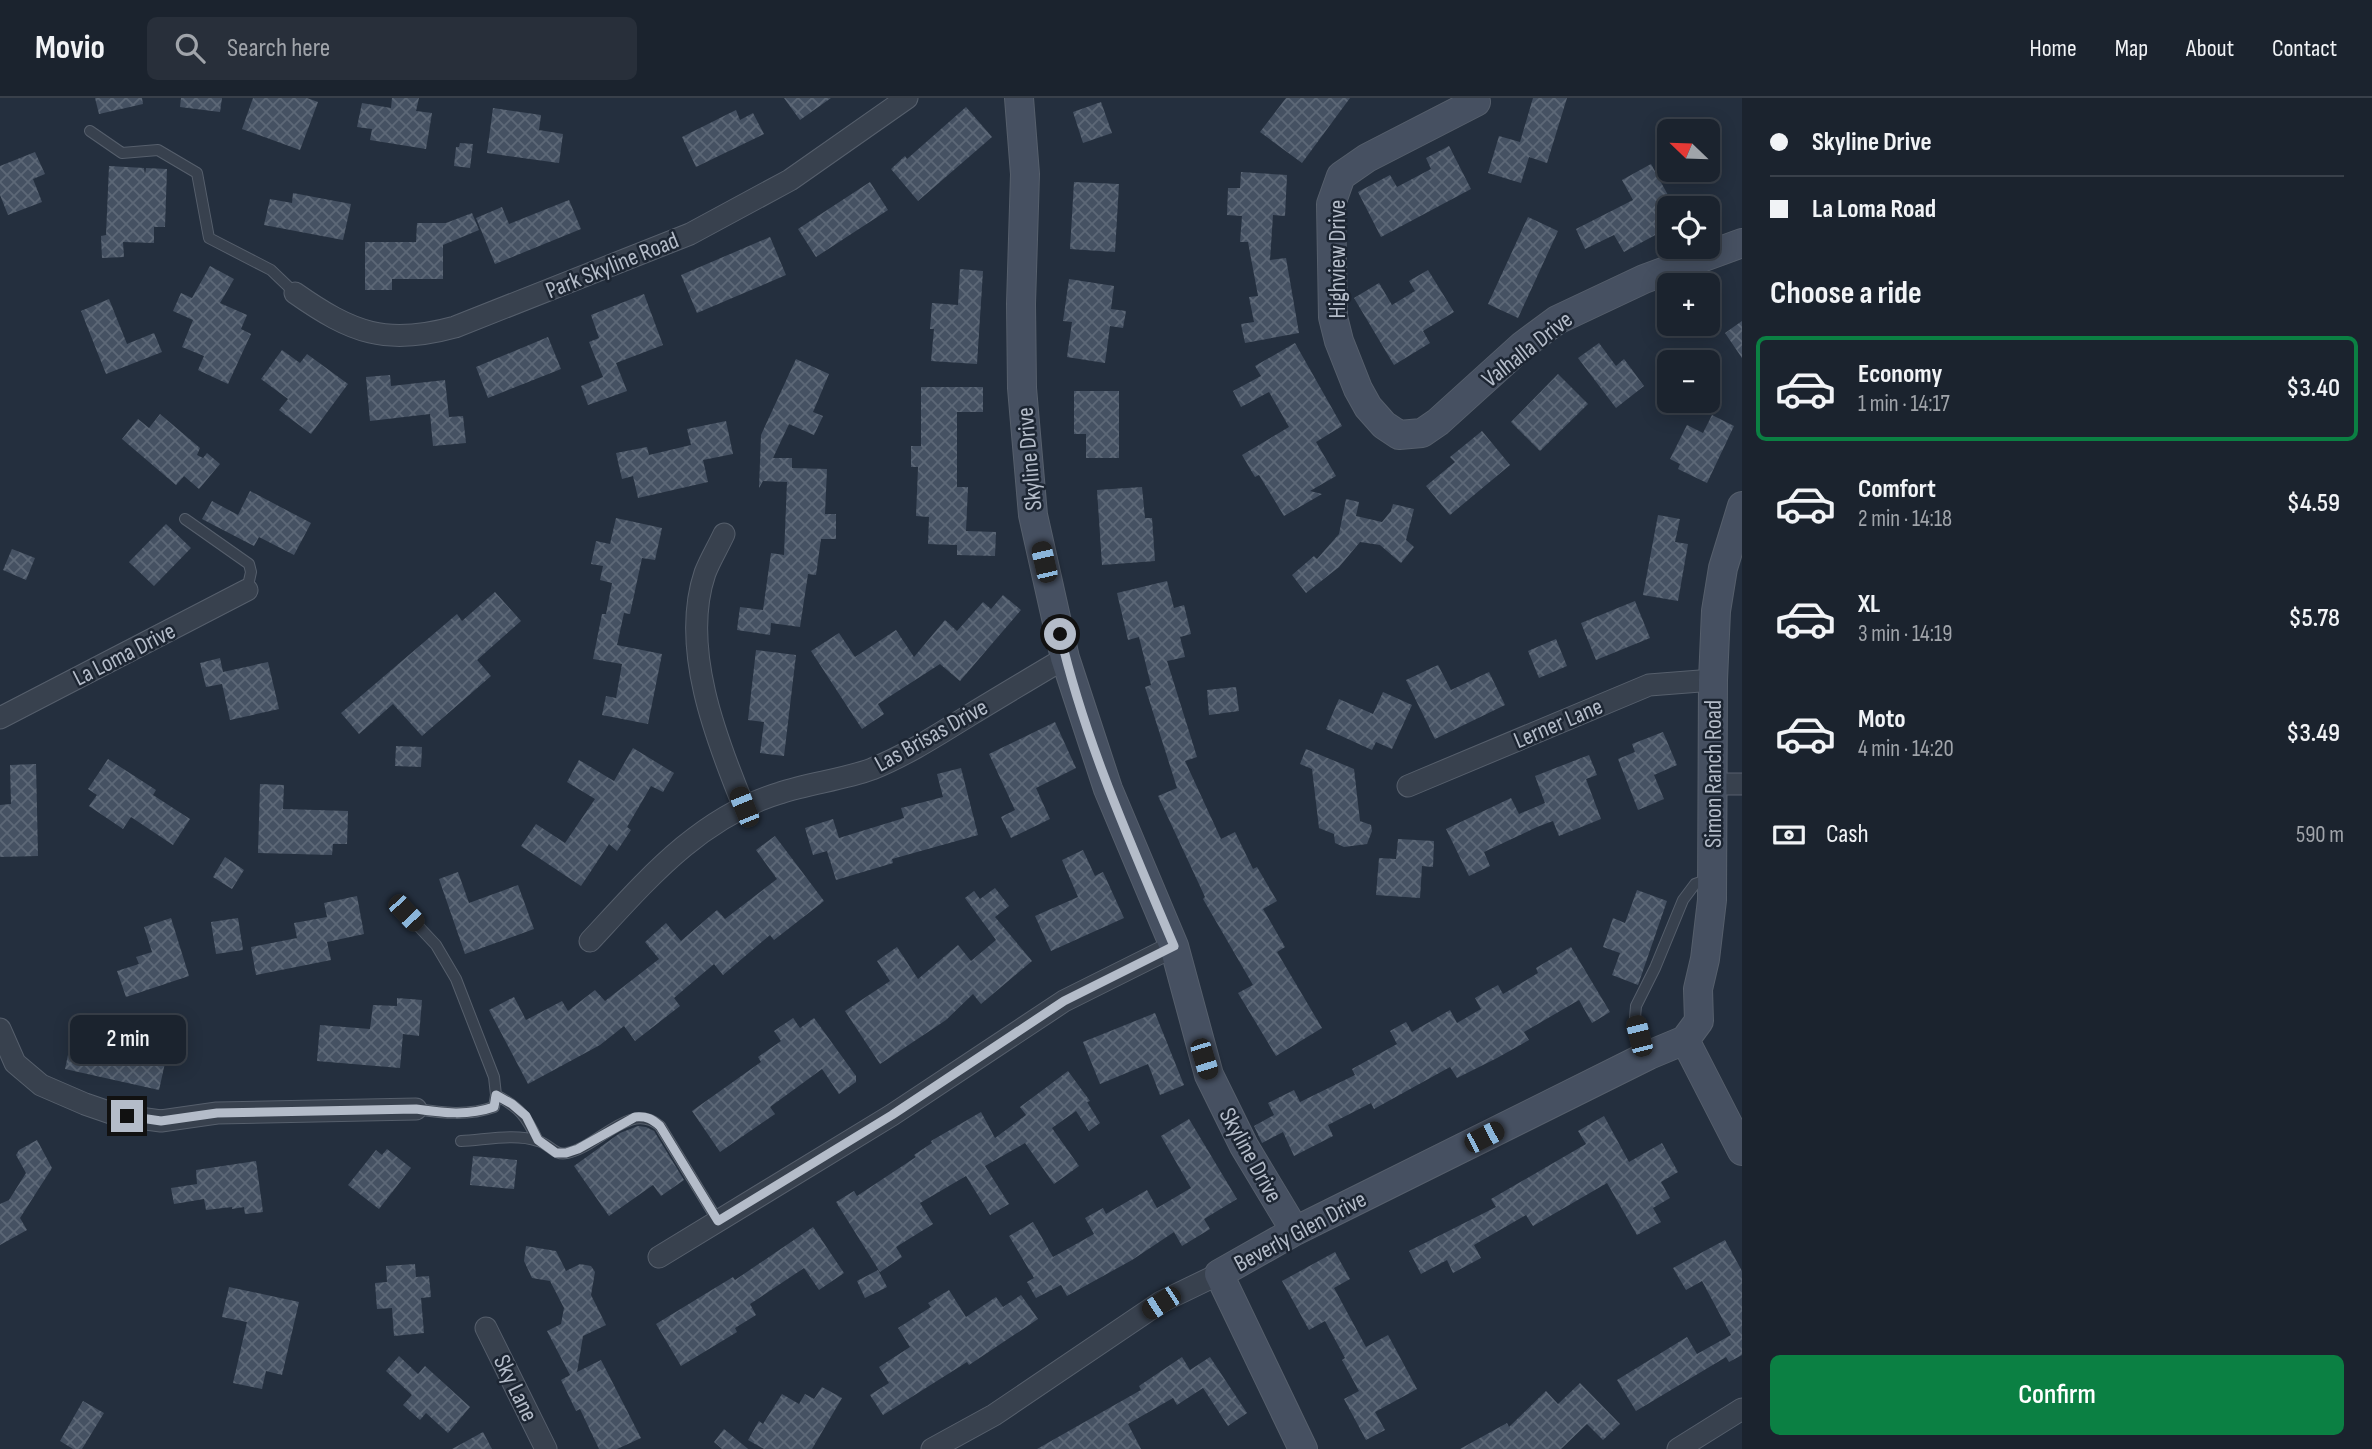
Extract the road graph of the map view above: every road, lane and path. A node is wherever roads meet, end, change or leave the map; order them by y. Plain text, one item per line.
1 (907, 98) edge
2 (1019, 98) edge
3 (1476, 102) dead end
4 (90, 131) dead end
5 (1742, 243) edge
6 (295, 293) joint
7 (1399, 435) joint
8 (1742, 506) edge
9 (185, 519) dead end
10 (724, 534) dead end
11 (247, 590) joint
12 (1065, 658) junction
13 (1713, 680) junction
14 (0, 718) edge
15 (1713, 784) junction
16 (1742, 784) edge
17 (1408, 786) dead end
18 (744, 807) junction
19 (1713, 878) junction
20 (406, 913) dead end
21 (590, 942) dead end
22 (1174, 946) junction
23 (0, 1029) edge
24 (1685, 1040) junction
25 (1650, 1055) junction
26 (496, 1095) junction
27 (416, 1109) joint
28 (538, 1140) junction
29 (461, 1142) dead end
30 (1742, 1151) edge
31 (718, 1221) junction
32 (1294, 1231) junction
33 (659, 1257) dead end
34 (1219, 1274) junction
35 (486, 1328) dead end
36 (1742, 1409) edge
37 (546, 1449) edge
38 (932, 1449) edge
39 (1302, 1449) edge
40 (1678, 1449) edge

1 - 6 street, Park Skyline Road
2 - 12 street, Skyline Drive
3 - 7 street, Highview Drive
4 - 6 lane
5 - 7 street, Valhalla Drive
8 - 13 street, Simon Ranch Road
9 - 11 lane
10 - 18 street
11 - 14 street, La Loma Drive
12 - 18 street, Las Brisas Drive
12 - 22 street, Skyline Drive
13 - 15 street, Simon Ranch Road
13 - 17 street, Lerner Lane
15 - 16 street
15 - 19 street, Simon Ranch Road
18 - 21 street, Las Brisas Drive
19 - 24 street, Simon Ranch Road
19 - 25 lane
20 - 26 lane
22 - 31 street
22 - 32 street, Skyline Drive
23 - 27 street
24 - 25 street, Beverly Glen Drive
24 - 30 street
25 - 32 street, Beverly Glen Drive
26 - 27 lane
26 - 28 lane
28 - 29 lane
28 - 31 lane
31 - 33 street
32 - 34 street, Beverly Glen Drive
34 - 38 street, Beverly Glen Drive
34 - 39 street
35 - 37 street, Sky Lane
36 - 40 street

